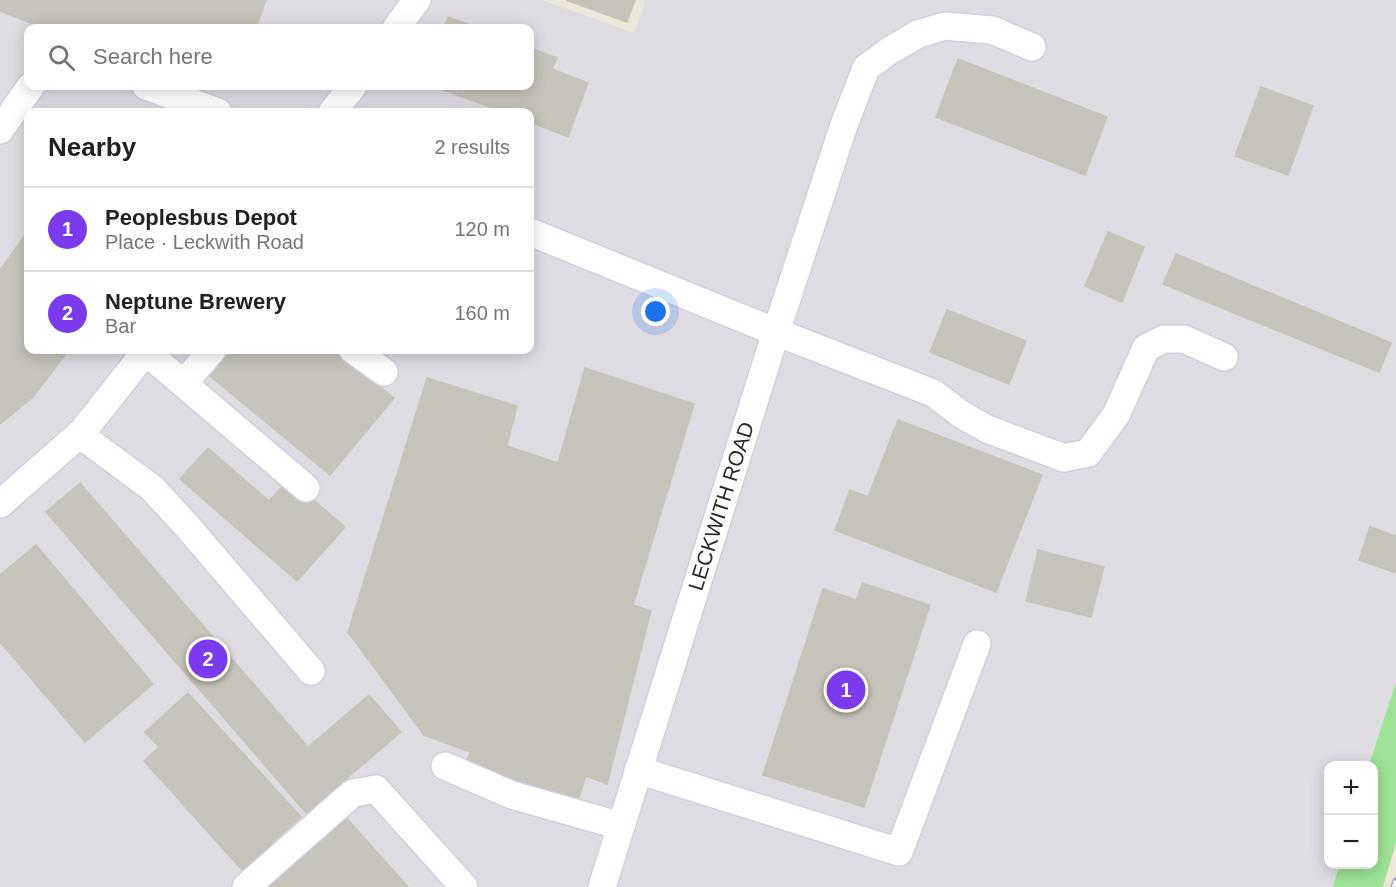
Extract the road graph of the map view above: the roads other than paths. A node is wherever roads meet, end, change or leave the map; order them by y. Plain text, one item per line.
1 (417, 0) edge
2 (399, 24) edge
3 (1032, 48) dead end
4 (28, 90) edge
5 (157, 90) edge
6 (350, 90) edge
7 (207, 108) edge
8 (335, 108) edge
9 (0, 130) edge
10 (534, 234) edge
11 (776, 332) junction
12 (143, 354) edge
13 (150, 354) edge
14 (209, 354) edge
15 (359, 354) edge
16 (1224, 357) dead end
17 (384, 372) dead end
18 (184, 384) junction
19 (79, 434) junction
20 (306, 488) dead end
21 (0, 504) edge
22 (977, 644) dead end
23 (311, 670) dead end
24 (445, 766) dead end
25 (638, 770) junction
26 (621, 826) junction
27 (246, 887) edge
28 (464, 887) edge
29 (602, 887) edge

1 - 2 street
3 - 11 street, LECKWITH ROAD
4 - 9 street
5 - 7 street
6 - 8 street
10 - 11 street
11 - 16 street
11 - 25 street, LECKWITH ROAD
12 - 19 street
13 - 18 street
14 - 18 street
15 - 17 street
18 - 20 street
19 - 21 street
19 - 23 street
22 - 25 street
24 - 26 street
25 - 26 street, LECKWITH ROAD
26 - 29 street, LECKWITH ROAD
27 - 28 street

